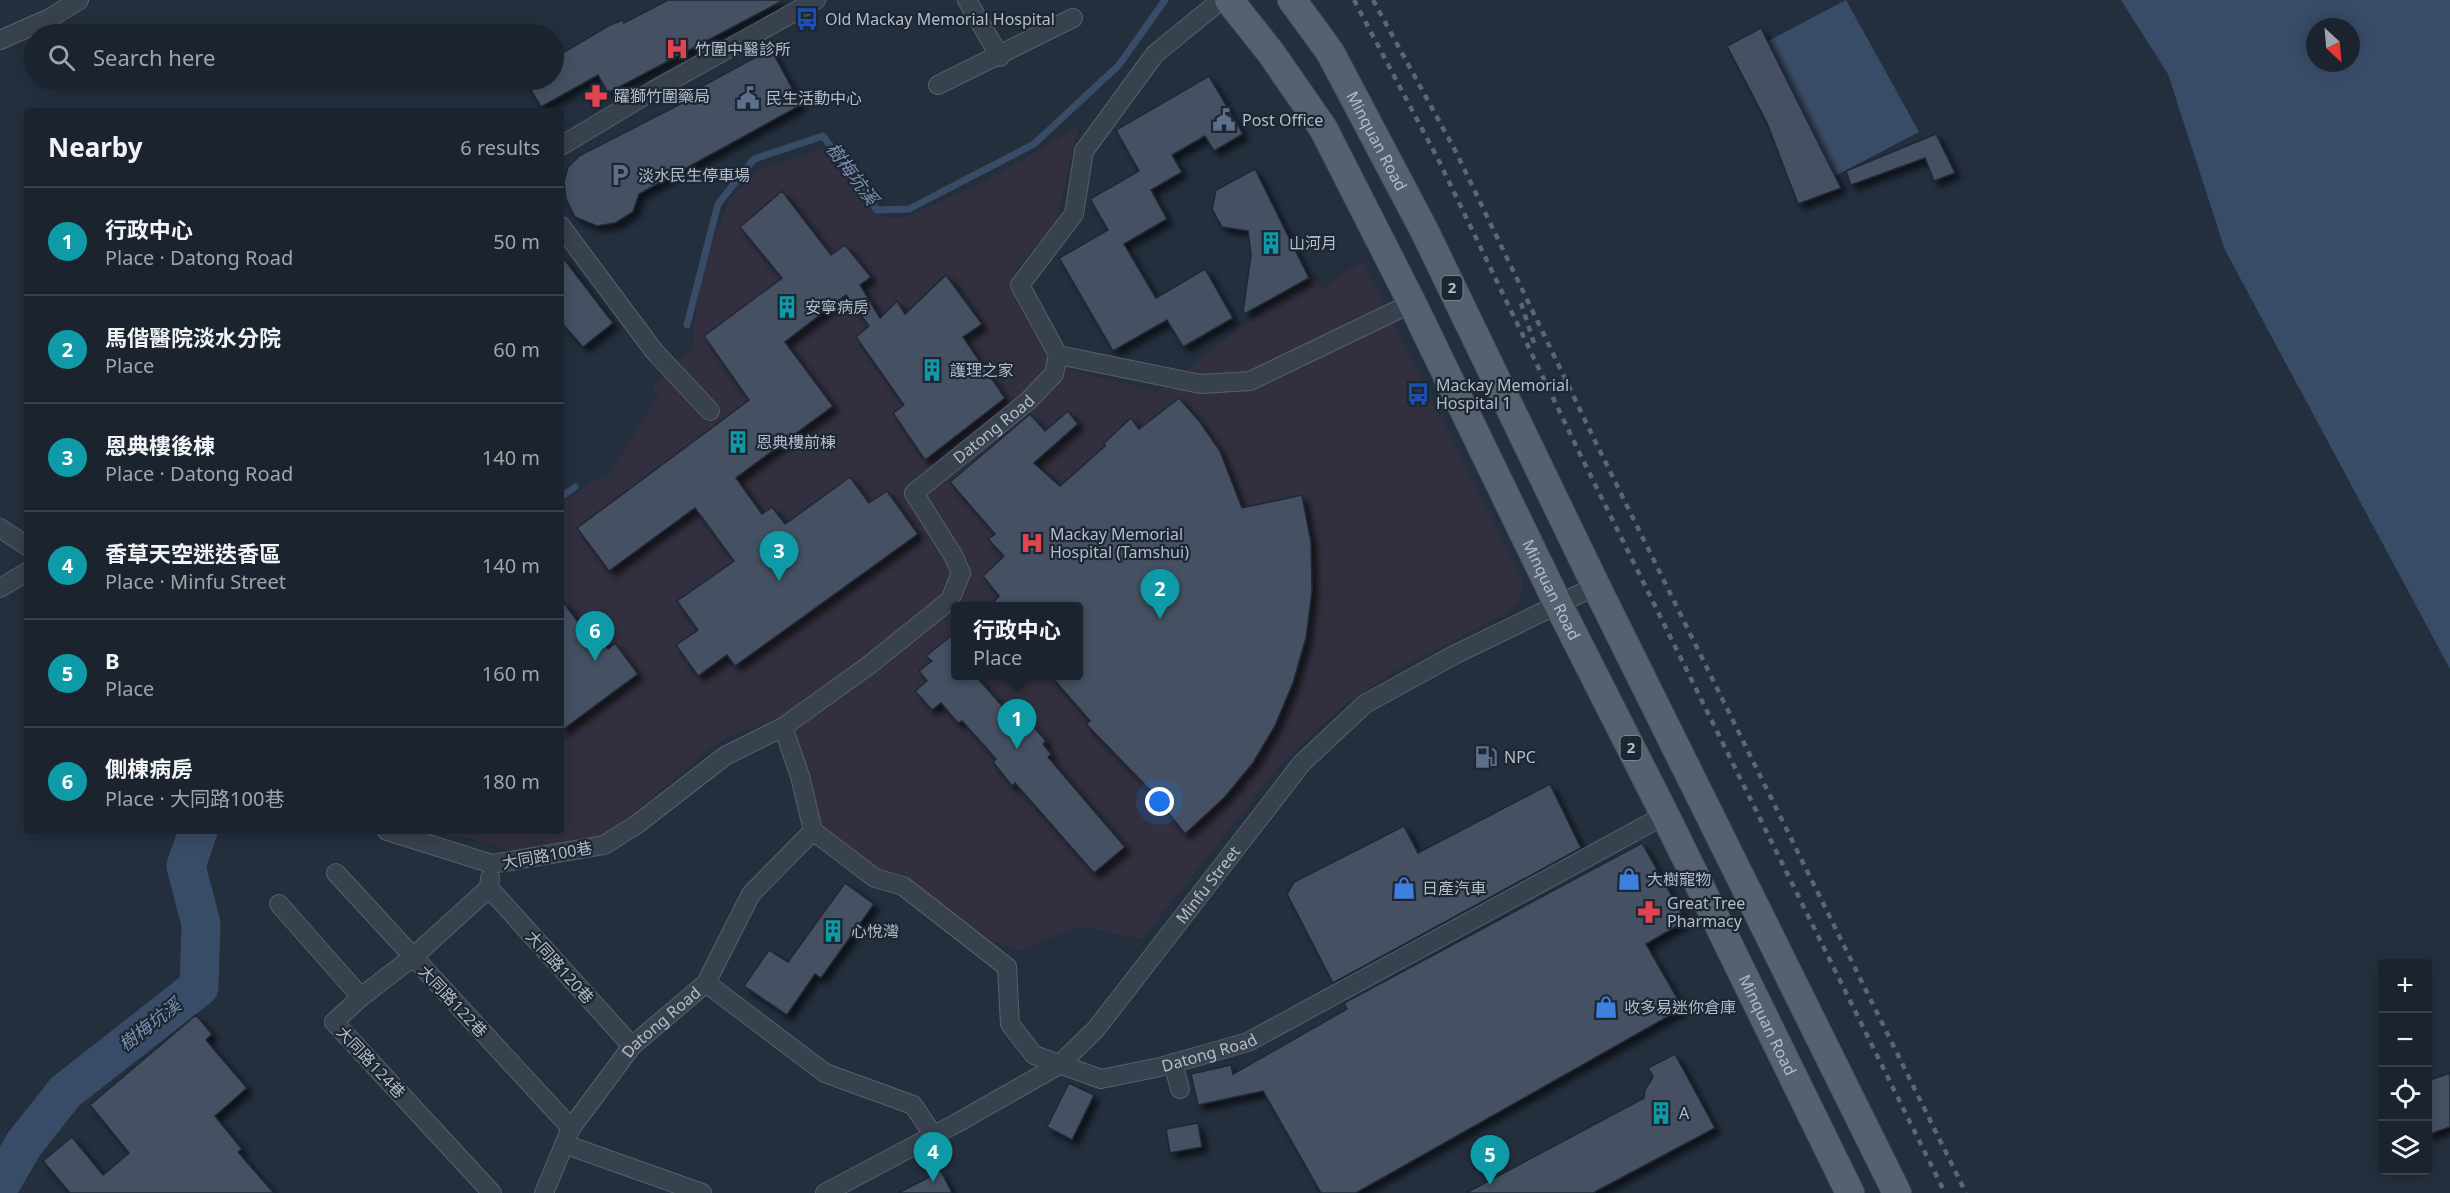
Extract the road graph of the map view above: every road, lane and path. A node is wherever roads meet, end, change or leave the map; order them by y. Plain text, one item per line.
1 (79, 0) edge
2 (816, 0) edge
3 (967, 0) edge
4 (1221, 0) edge
5 (1229, 0) edge
6 (1292, 0) edge
7 (1073, 18) dead end
8 (36, 24) edge
9 (24, 29) edge
10 (0, 40) edge
11 (1000, 57) junction
12 (938, 85) dead end
13 (564, 144) edge
14 (564, 230) edge
15 (1412, 303) junction
16 (1058, 355) junction
17 (710, 411) dead end
18 (0, 528) edge
19 (24, 544) edge
20 (24, 574) edge
21 (1596, 586) junction
22 (0, 588) edge
23 (1558, 604) junction
24 (783, 727) junction
25 (1665, 815) junction
26 (813, 831) junction
27 (397, 834) edge
28 (492, 864) junction
29 (336, 873) dead end
30 (489, 888) junction
31 (279, 904) dead end
32 (413, 957) junction
33 (706, 983) junction
34 (361, 998) junction
35 (632, 1046) junction
36 (1173, 1063) junction
37 (1059, 1065) junction
38 (1180, 1089) dead end
39 (568, 1136) junction
40 (934, 1136) junction
41 (492, 1193) edge
42 (544, 1193) edge
43 (702, 1193) edge
44 (825, 1193) edge
45 (1850, 1193) edge
46 (1897, 1193) edge

1 - 8 street
2 - 13 street
3 - 11 street
4 - 16 street
5 - 15 main road, Minquan Road / 2
6 - 21 main road, Minquan Road / 2
7 - 11 street
9 - 10 street
11 - 12 street
14 - 17 street
15 - 16 street
15 - 23 main road, Minquan Road / 2
16 - 24 street, Datong Road
18 - 19 street
20 - 22 street
21 - 23 street, Minfu Street
21 - 46 main road, Minquan Road / 2
23 - 25 main road, Minquan Road / 2
23 - 37 street, Minfu Street
24 - 26 street
24 - 28 street, 大同路100巷
25 - 36 street, Datong Road
25 - 45 main road, Minquan Road / 2
26 - 33 street, Datong Road
26 - 37 street, Datong Road
27 - 28 street, 大同路100巷
28 - 30 street
29 - 32 street, 大同路122巷
30 - 32 street
30 - 35 street, 大同路120巷
31 - 34 street
32 - 34 street
32 - 39 street, 大同路122巷
33 - 35 street, Datong Road
33 - 40 street
34 - 41 street, 大同路124巷
35 - 39 street, Datong Road
36 - 37 street, Datong Road
36 - 38 street
37 - 40 street, Minfu Street
39 - 42 street, Datong Road
39 - 43 street
40 - 44 street, Minfu Street

